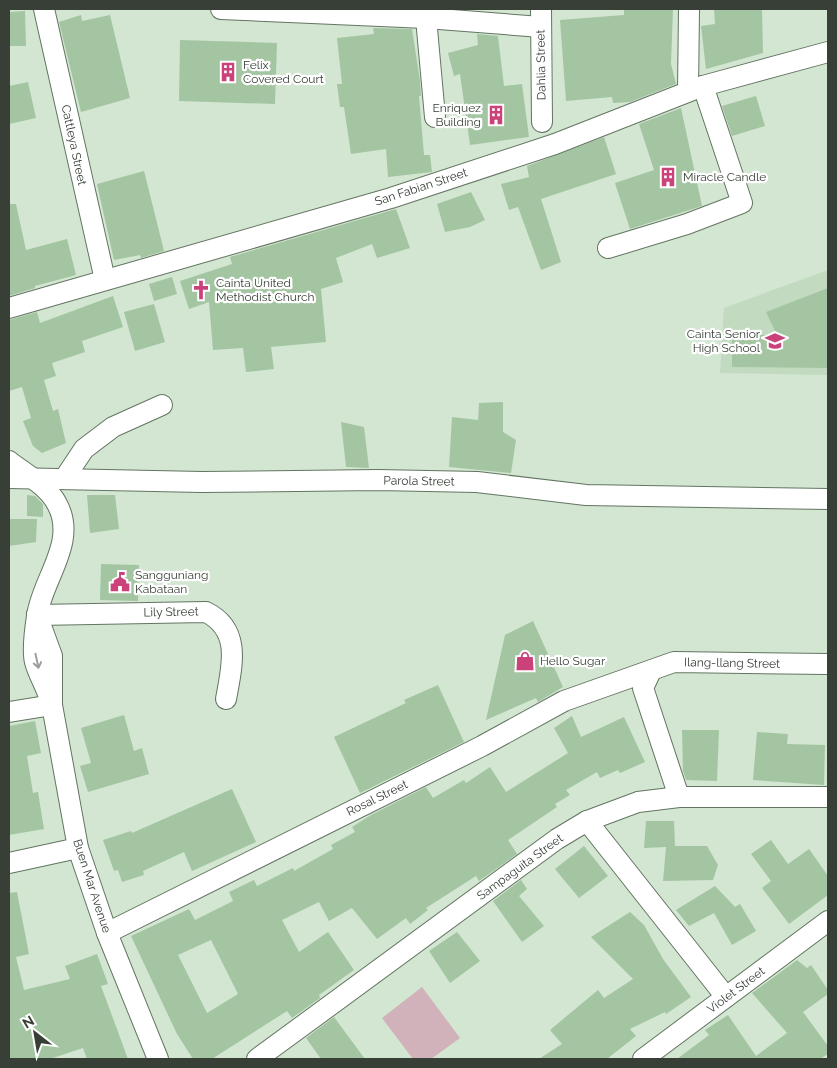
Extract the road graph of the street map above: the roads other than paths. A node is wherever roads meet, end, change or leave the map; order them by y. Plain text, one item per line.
1 (44, 9) edge
2 (221, 9) edge
3 (689, 9) edge
4 (426, 18) junction
5 (541, 18) edge
6 (828, 52) edge
7 (696, 89) junction
8 (436, 117) dead end
9 (542, 122) dead end
10 (608, 248) dead end
11 (105, 280) junction
12 (9, 308) edge
13 (162, 405) dead end
14 (9, 461) edge
15 (9, 478) edge
16 (31, 478) junction
17 (64, 479) junction
18 (828, 499) edge
19 (37, 615) junction
20 (828, 664) edge
21 (651, 671) junction
22 (226, 699) dead end
23 (52, 705) junction
24 (9, 712) edge
25 (678, 797) junction
26 (828, 797) edge
27 (587, 821) junction
28 (78, 848) junction
29 (9, 863) edge
30 (828, 921) edge
31 (107, 933) junction
32 (726, 997) junction
33 (158, 1059) edge
34 (257, 1059) edge
35 (644, 1059) edge

1 - 11 street, Cattleya Street
2 - 4 street
3 - 7 street
4 - 5 street
4 - 8 street
5 - 9 street, Dahlia Street
6 - 7 street, San Fabian Street
7 - 10 street
7 - 11 street, San Fabian Street
11 - 12 street, San Fabian Street
13 - 17 street
14 - 16 street, Buen Mar Avenue
15 - 16 street, Parola Street
16 - 17 street, Parola Street
16 - 19 street, Buen Mar Avenue
17 - 18 street, Parola Street
19 - 22 street, Lily Street
19 - 23 street, Buen Mar Avenue
20 - 21 street, Ilang-llang Street
21 - 25 street
21 - 31 street, Rosal Street
23 - 24 street
23 - 28 street, Buen Mar Avenue
25 - 26 street, Sampaguita Street
25 - 27 street, Sampaguita Street
27 - 32 street
27 - 34 street, Sampaguita Street
28 - 29 street
28 - 31 street, Buen Mar Avenue
30 - 32 street, Violet Street
31 - 33 street, Buen Mar Avenue
32 - 35 street, Violet Street

